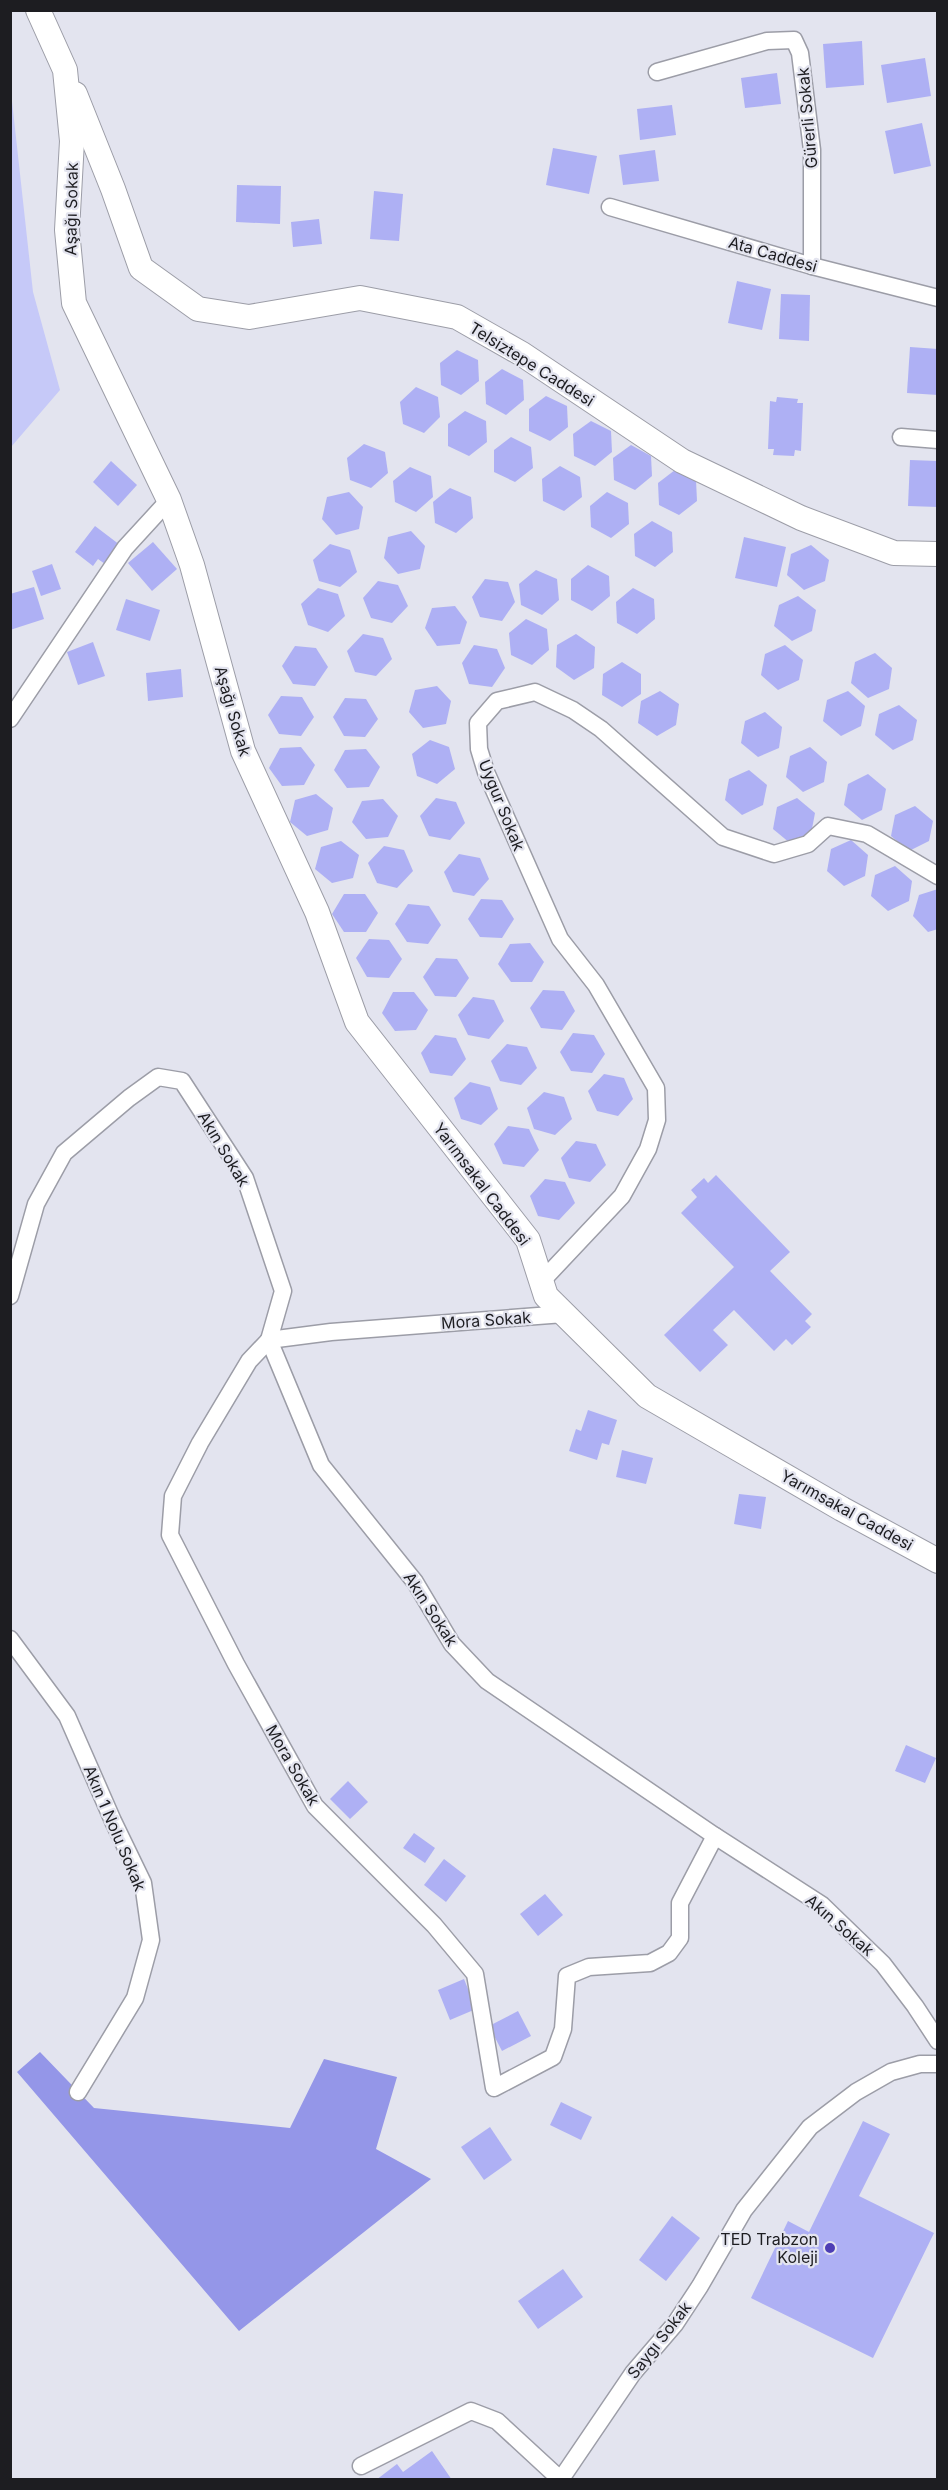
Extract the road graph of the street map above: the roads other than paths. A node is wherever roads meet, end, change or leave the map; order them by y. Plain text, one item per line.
1 (38, 10) edge
2 (65, 70) junction
3 (657, 72) dead end
4 (610, 207) dead end
5 (812, 266) junction
6 (938, 298) edge
7 (901, 437) dead end
8 (938, 440) edge
9 (169, 500) junction
10 (938, 554) edge
11 (10, 719) edge
12 (938, 876) edge
13 (330, 949) joint
14 (541, 1282) junction
15 (10, 1296) edge
16 (564, 1314) junction
17 (269, 1340) junction
18 (938, 1560) edge
19 (10, 1639) edge
20 (715, 1836) junction
21 (938, 2041) edge
22 (938, 2064) edge
23 (78, 2092) dead end
24 (361, 2466) dead end
25 (561, 2479) edge

1 - 2 street, Aşağı Sokak
2 - 9 street, Aşağı Sokak
2 - 10 street, Telsiztepe Caddesi
3 - 5 street, Gürerli Sokak
4 - 5 street, Ata Caddesi
5 - 6 street, Ata Caddesi
7 - 8 street
9 - 11 street
9 - 13 street, Aşağı Sokak
12 - 14 street, Uygur Sokak
13 - 14 street, Yarımsakal Caddesi
14 - 16 street, Yarımsakal Caddesi
15 - 17 street, Akın Sokak
16 - 17 street, Mora Sokak
16 - 18 street, Yarımsakal Caddesi
17 - 20 street, Akın Sokak
17 - 20 street, Mora Sokak
19 - 23 street, Akın 1 Nolu Sokak
20 - 21 street, Akın Sokak
22 - 25 street, Saygı Sokak
24 - 25 street, Saygı Sokak

